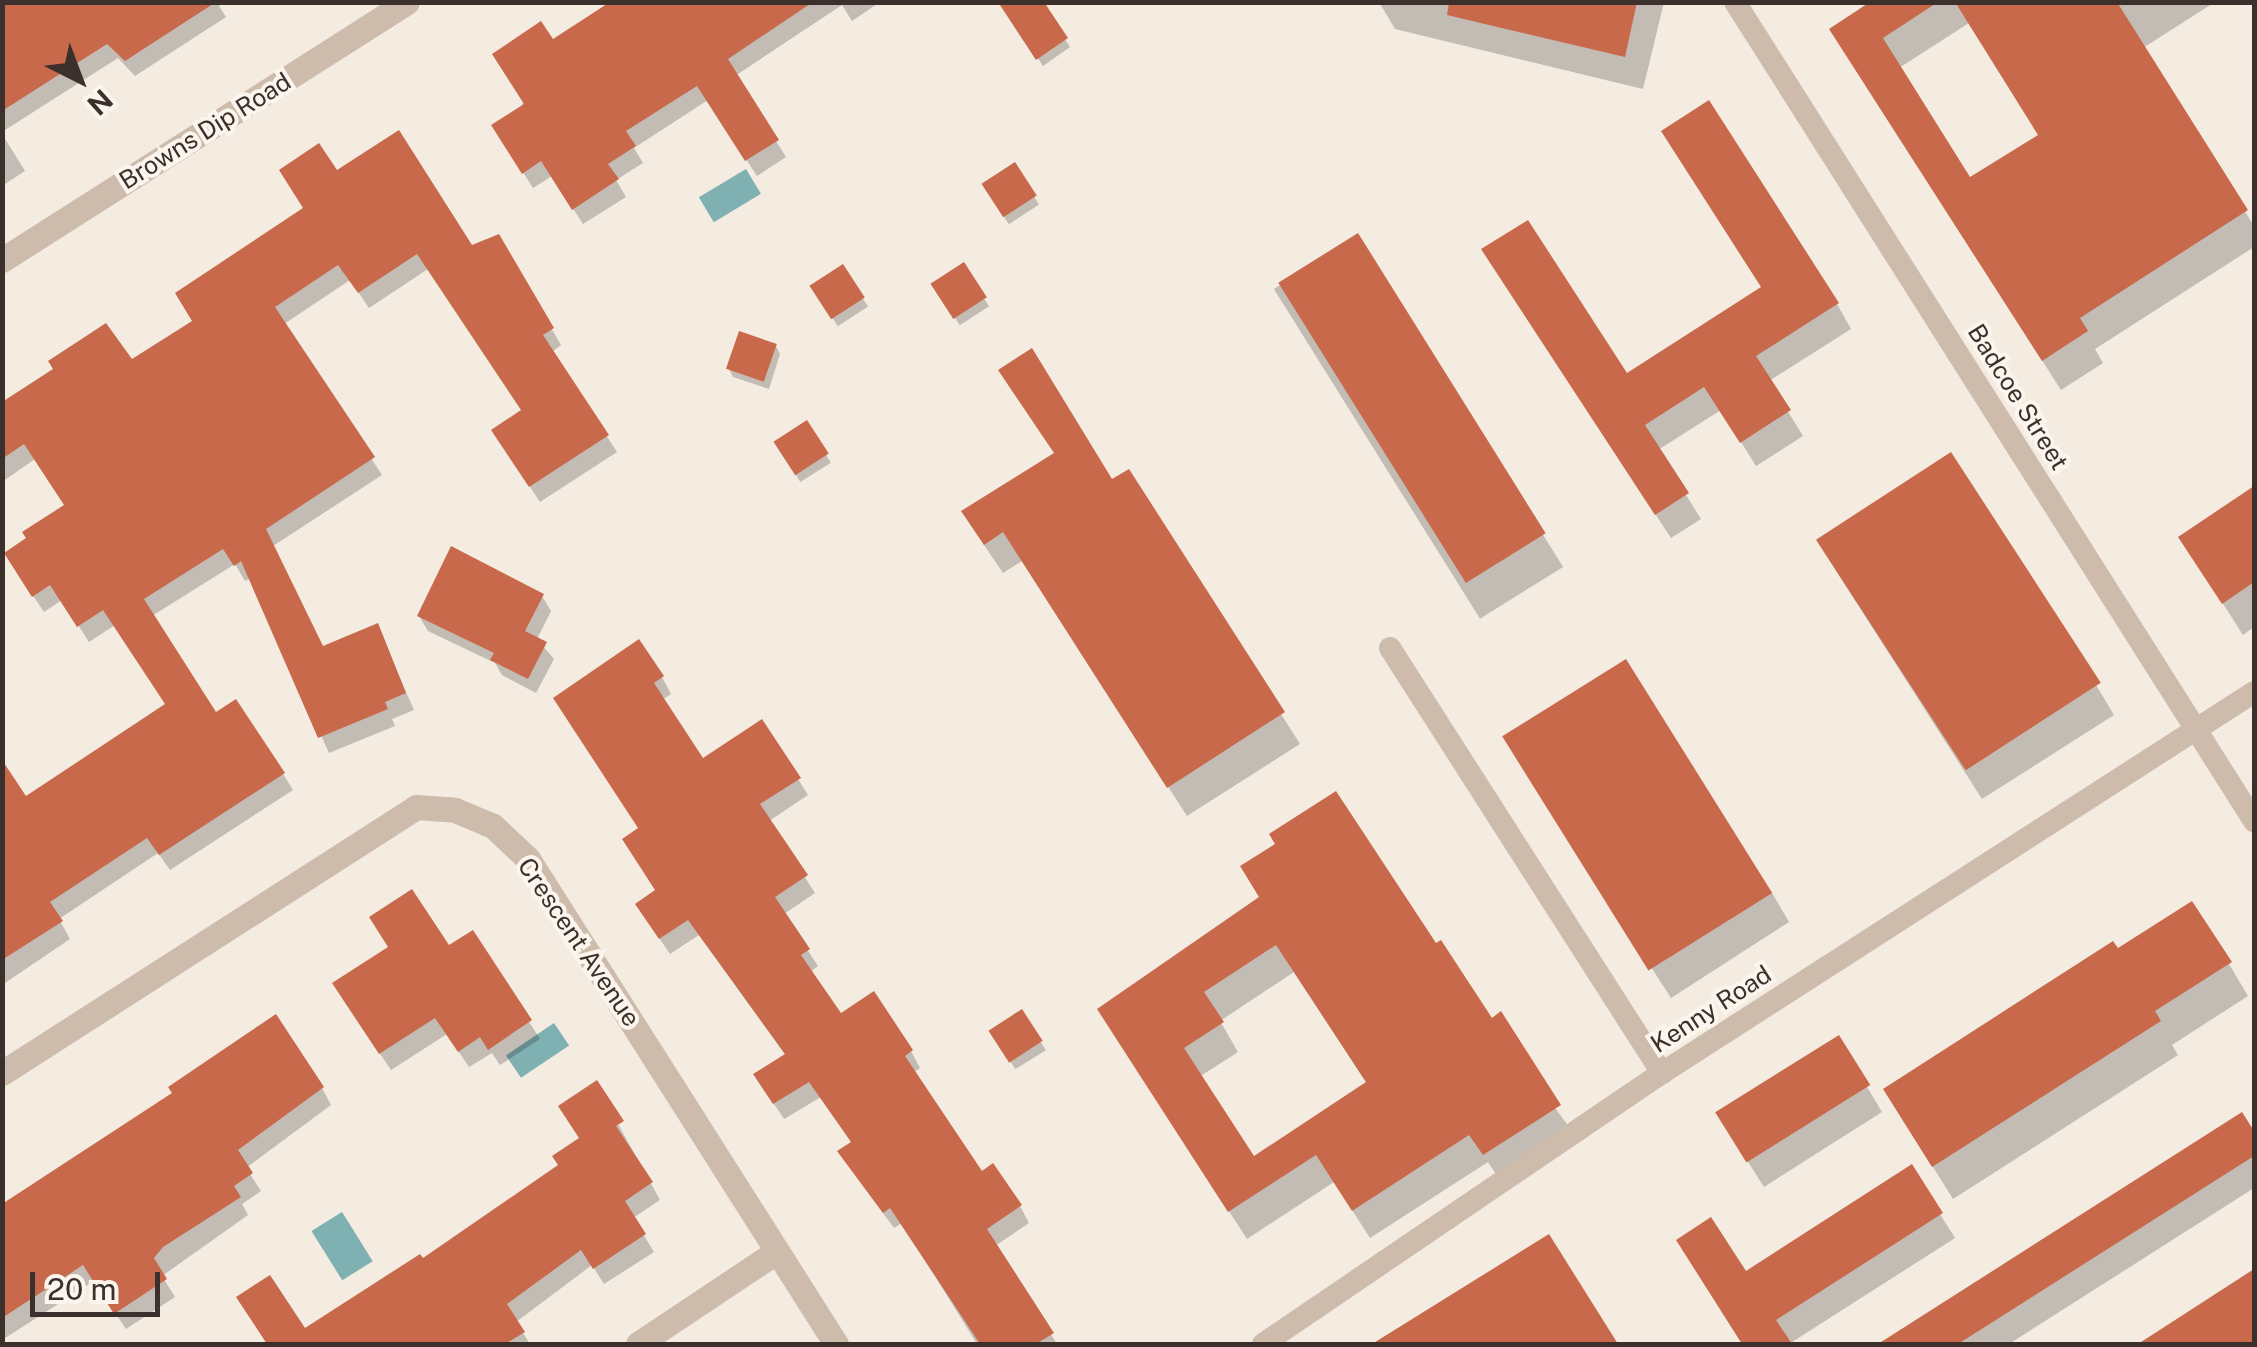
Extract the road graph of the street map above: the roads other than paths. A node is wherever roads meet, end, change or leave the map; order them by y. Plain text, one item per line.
1 (407, 2) edge
2 (1735, 2) edge
3 (2, 260) edge
4 (1390, 648) dead end
5 (2254, 692) edge
6 (2196, 731) junction
7 (2254, 822) edge
8 (1662, 1072) junction
9 (2, 1073) edge
10 (773, 1254) junction
11 (638, 1344) edge
12 (836, 1344) edge
13 (1263, 1344) edge

1 - 3 street, Browns Dip Road
2 - 6 lane, Badcoe Street
4 - 8 lane
5 - 6 lane, Kenny Road
6 - 7 lane, Badcoe Street
6 - 8 lane, Kenny Road
8 - 13 lane, Kenny Road
9 - 10 street, Crescent Avenue
10 - 11 street
10 - 12 street, Crescent Avenue

